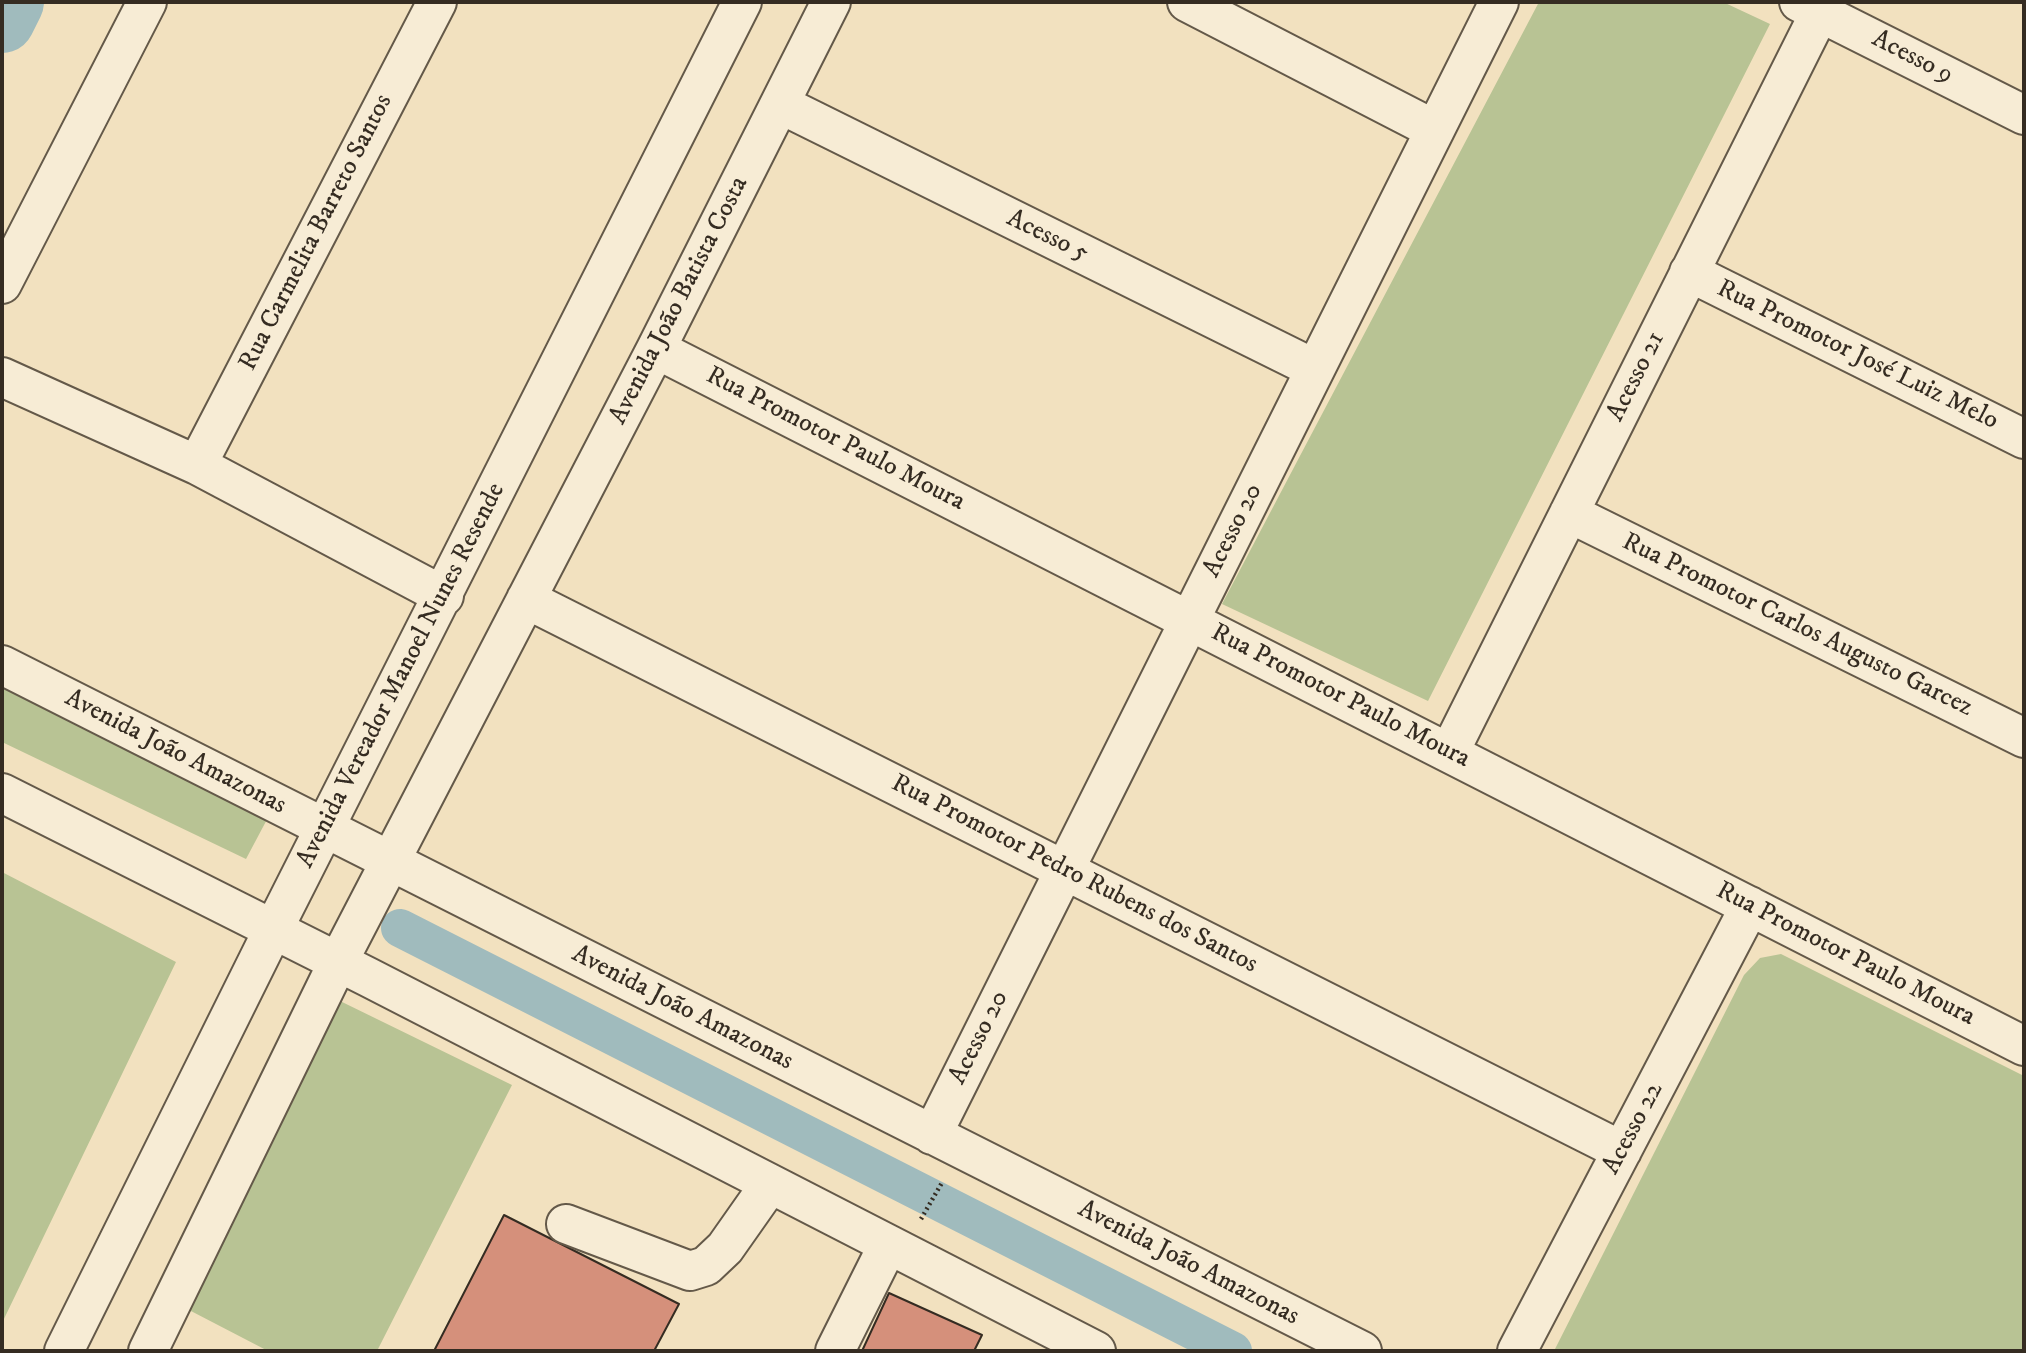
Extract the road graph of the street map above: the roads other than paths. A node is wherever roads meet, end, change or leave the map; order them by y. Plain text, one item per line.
1 (147, 2) edge
2 (437, 2) edge
3 (742, 2) edge
4 (831, 2) edge
5 (1187, 2) edge
6 (1499, 2) edge
7 (1814, 5) edge
8 (780, 104) junction
9 (2024, 114) edge
10 (1435, 130) junction
11 (1689, 272) junction
12 (2, 284) edge
13 (656, 349) junction
14 (1315, 369) junction
15 (2, 377) edge
16 (2024, 439) edge
17 (197, 465) junction
18 (1569, 513) junction
19 (444, 596) junction
20 (526, 599) junction
21 (1190, 620) junction
22 (2, 666) edge
23 (2024, 738) edge
24 (1449, 753) junction
25 (2, 793) edge
26 (324, 829) junction
27 (389, 862) junction
28 (1064, 870) junction
29 (1750, 906) junction
30 (273, 930) junction
31 (338, 962) junction
32 (2024, 1046) edge
33 (932, 1135) junction
34 (1622, 1151) junction
35 (770, 1184) junction
36 (566, 1224) dead end
37 (903, 1236) junction
38 (64, 1351) edge
39 (148, 1351) edge
40 (835, 1351) edge
41 (1096, 1351) edge
42 (1362, 1351) edge
43 (1517, 1351) edge

1 - 12 street
2 - 17 street, Rua Carmelita Barreto Santos
3 - 19 street, Avenida Vereador Manoel Nunes Resende
4 - 8 street, Avenida João Batista Costa
5 - 10 street
6 - 10 street, Acesso 20
7 - 9 street, Acesso 9
7 - 11 street, Acesso 21
8 - 13 street, Avenida João Batista Costa
8 - 14 street, Acesso 5
10 - 14 street, Acesso 20
11 - 16 street, Rua Promotor José Luiz Melo
11 - 18 street, Acesso 21
13 - 20 street, Avenida João Batista Costa
13 - 21 street, Rua Promotor Paulo Moura
14 - 21 street, Acesso 20
15 - 17 street
17 - 19 street
18 - 23 street, Rua Promotor Carlos Augusto Garcez
18 - 24 street, Acesso 21
19 - 26 street, Avenida Vereador Manoel Nunes Resende
20 - 27 street
20 - 28 street, Rua Promotor Pedro Rubens dos Santos
21 - 24 street, Rua Promotor Paulo Moura
21 - 28 street, Acesso 20
22 - 26 street, Avenida João Amazonas
24 - 29 street, Rua Promotor Paulo Moura
25 - 30 street
26 - 27 street, Avenida João Amazonas
26 - 30 street, Avenida Vereador Manoel Nunes Resende
27 - 31 street
27 - 33 street, Avenida João Amazonas
28 - 33 street, Acesso 20
28 - 34 street, Rua Promotor Pedro Rubens dos Santos
29 - 32 street, Rua Promotor Paulo Moura
29 - 34 street, Acesso 22
30 - 31 street
30 - 38 street, Avenida Vereador Manoel Nunes Resende
31 - 35 street
31 - 39 street
33 - 42 street, Avenida João Amazonas
34 - 43 street, Acesso 22
35 - 36 street
35 - 37 street
37 - 40 street
37 - 41 street

